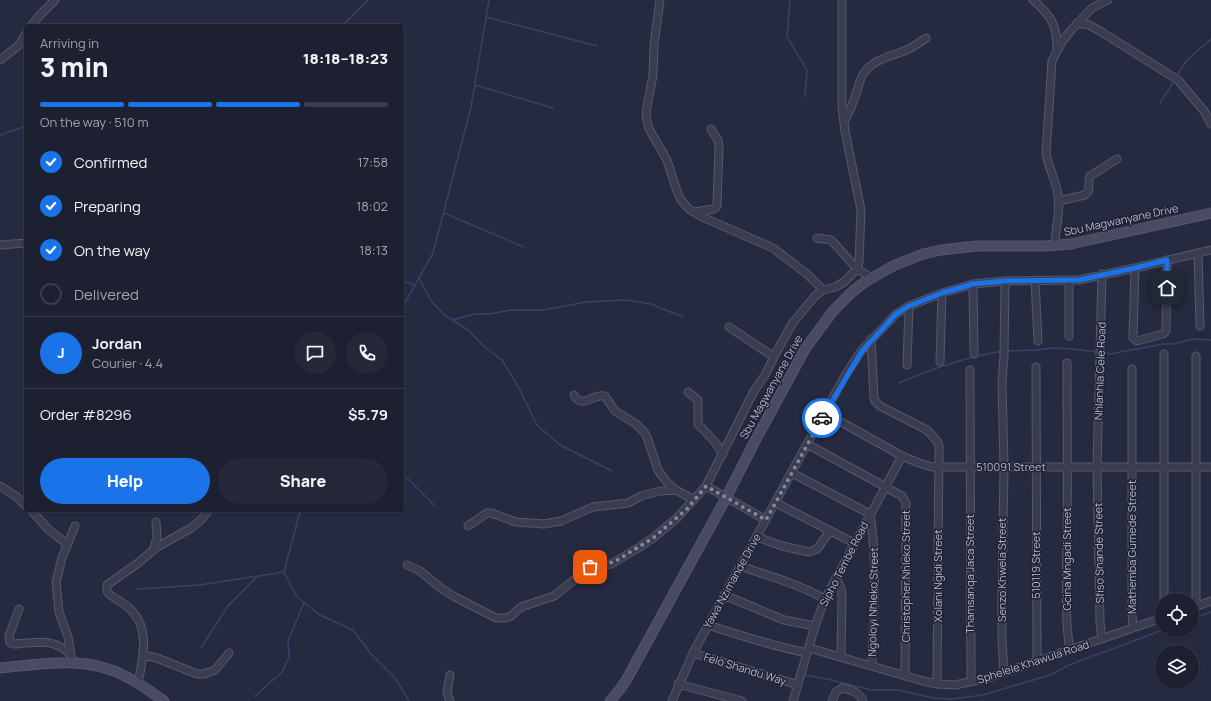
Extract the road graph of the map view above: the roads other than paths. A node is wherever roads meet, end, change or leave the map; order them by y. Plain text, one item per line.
1 (54, 0) edge
2 (660, 0) edge
3 (842, 0) edge
4 (1033, 0) edge
5 (1108, 0) edge
6 (1077, 23) junction
7 (33, 24) edge
8 (24, 37) edge
9 (926, 38) dead end
10 (1057, 50) junction
11 (0, 60) edge
12 (844, 123) junction
13 (1211, 124) edge
14 (711, 130) dead end
15 (1117, 159) dead end
16 (1058, 201) junction
17 (694, 212) junction
18 (1211, 213) edge
19 (817, 238) dead end
20 (24, 242) edge
21 (0, 245) edge
22 (1055, 246) junction
23 (1211, 250) edge
24 (1198, 253) junction
25 (1167, 260) junction
26 (1135, 268) junction
27 (857, 269) junction
28 (1102, 274) junction
29 (872, 278) junction
30 (1035, 280) junction
31 (1069, 280) junction
32 (1005, 281) junction
33 (973, 284) junction
34 (823, 290) junction
35 (942, 293) junction
36 (909, 306) junction
37 (1200, 326) dead end
38 (729, 327) dead end
39 (1069, 336) dead end
40 (871, 339) junction
41 (1038, 341) dead end
42 (974, 354) dead end
43 (1164, 354) dead end
44 (1196, 356) dead end
45 (774, 357) junction
46 (940, 362) dead end
47 (1067, 363) dead end
48 (907, 365) dead end
49 (1036, 367) dead end
50 (1132, 369) dead end
51 (970, 370) dead end
52 (688, 392) dead end
53 (574, 395) dead end
54 (825, 413) junction
55 (807, 444) junction
56 (723, 454) junction
57 (902, 456) junction
58 (938, 467) junction
59 (970, 467) junction
60 (1004, 467) junction
61 (1036, 467) junction
62 (1068, 467) junction
63 (1097, 467) junction
64 (1132, 467) junction
65 (1164, 467) junction
66 (1196, 467) junction
67 (1211, 467) edge
68 (792, 473) junction
69 (0, 486) edge
70 (706, 486) junction
71 (886, 488) junction
72 (676, 490) junction
73 (726, 498) junction
74 (694, 500) junction
75 (24, 503) edge
76 (776, 503) junction
77 (33, 512) edge
78 (207, 512) edge
79 (870, 514) junction
80 (766, 520) junction
81 (156, 522) dead end
82 (75, 526) dead end
83 (468, 526) dead end
84 (830, 531) junction
85 (757, 537) junction
86 (854, 543) junction
87 (67, 544) junction
88 (152, 550) junction
89 (407, 565) dead end
90 (740, 566) junction
91 (836, 577) junction
92 (1164, 593) edge
93 (1194, 593) edge
94 (724, 595) junction
95 (825, 598) junction
96 (1211, 601) edge
97 (1199, 605) edge
98 (19, 609) dead end
99 (1155, 620) edge
100 (708, 625) junction
101 (815, 626) junction
102 (1133, 628) junction
103 (1102, 639) junction
104 (808, 650) junction
105 (1070, 650) junction
106 (229, 653) dead end
107 (693, 653) junction
108 (143, 655) junction
109 (841, 657) junction
110 (71, 658) junction
111 (1037, 662) junction
112 (872, 666) junction
113 (0, 668) edge
114 (1004, 673) junction
115 (450, 675) dead end
116 (905, 676) junction
117 (971, 682) junction
118 (138, 684) junction
119 (678, 684) junction
120 (937, 684) junction
121 (798, 685) junction
122 (159, 699) edge
123 (450, 701) edge
124 (610, 701) edge
125 (672, 701) edge
126 (742, 701) edge
127 (793, 701) edge
128 (832, 701) edge
129 (863, 701) edge

1 - 7 street
2 - 17 street
3 - 12 street
4 - 10 street
5 - 6 street
6 - 10 street
6 - 13 street
8 - 11 street
9 - 12 street
10 - 16 street
12 - 27 street
14 - 17 street
15 - 16 street
16 - 22 street
17 - 34 street
18 - 22 main road, Sbu Magwanyane Drive
19 - 27 street
20 - 21 street
22 - 29 main road, Sbu Magwanyane Drive
23 - 24 street, Yawa Nzimande Drive
24 - 25 street, Yawa Nzimande Drive
24 - 37 street
25 - 26 street, Yawa Nzimande Drive
25 - 26 street
26 - 28 street, Yawa Nzimande Drive
27 - 29 street
27 - 34 street
28 - 31 street, Yawa Nzimande Drive
28 - 63 street, Nhlanhla Cele Road
29 - 73 main road, Sbu Magwanyane Drive
30 - 31 street, Yawa Nzimande Drive
30 - 32 street, Yawa Nzimande Drive
30 - 41 street
31 - 39 street
32 - 33 street, Yawa Nzimande Drive
32 - 60 street, Senzo Khwela Street
33 - 35 street, Yawa Nzimande Drive
33 - 42 street
34 - 45 street
35 - 36 street, Yawa Nzimande Drive
35 - 46 street
36 - 40 street, Yawa Nzimande Drive
36 - 48 street
38 - 45 street
40 - 54 street, Yawa Nzimande Drive
40 - 58 street, Xolani Ngidi Street
43 - 65 street
44 - 66 street
45 - 56 street
47 - 62 street, Gcina Mngadi Street
49 - 61 street, 510119 Street
50 - 64 street, Mathemba Gumede Street
51 - 59 street, Thamsanqa Jaca Street
52 - 56 street
53 - 72 street
54 - 55 street, Yawa Nzimande Drive
54 - 57 street, 510091 Street
55 - 68 street, Yawa Nzimande Drive
55 - 71 street, Christopher Nhleko Street
56 - 70 street
57 - 58 street, 510091 Street
57 - 71 street, Sipho Tembe Road
58 - 59 street, 510091 Street
58 - 120 street, Xolani Ngidi Street
59 - 60 street, 510091 Street
59 - 117 street, Thamsanqa Jaca Street
60 - 61 street, 510091 Street
60 - 114 street, Senzo Khwela Street
61 - 62 street, 510091 Street
61 - 111 street, 510119 Street
62 - 63 street, 510091 Street
62 - 105 street, Gcina Mngadi Street
63 - 64 street, 510091 Street
63 - 103 street, Sfiso Shande Street
64 - 65 street, 510091 Street
64 - 102 street, Mathemba Gumede Street
65 - 66 street, 510091 Street
65 - 92 street
66 - 67 street, 510091 Street
66 - 93 street
68 - 76 street, Yawa Nzimande Drive
68 - 79 street
69 - 75 street
70 - 73 street
70 - 74 street
71 - 79 street, Sipho Tembe Road
71 - 116 street, Christopher Nhleko Street
72 - 74 street
72 - 83 street
73 - 80 street
73 - 124 main road, Sbu Magwanyane Drive
74 - 89 street
76 - 80 street, Yawa Nzimande Drive
76 - 84 street
77 - 87 street
78 - 88 street
79 - 86 street, Sipho Tembe Road
79 - 112 street, Ngoloyi Nhleko Street
80 - 85 street, Yawa Nzimande Drive
81 - 88 street
82 - 87 street
84 - 85 street
84 - 86 street
85 - 90 street, Yawa Nzimande Drive
86 - 91 street, Sipho Tembe Road
87 - 110 street
88 - 108 street
90 - 94 street, Yawa Nzimande Drive
90 - 95 street
91 - 95 street, Sipho Tembe Road
91 - 109 street
94 - 100 street, Yawa Nzimande Drive
94 - 101 street
95 - 101 street, Sipho Tembe Road
96 - 97 street
98 - 110 street
99 - 102 street, Sphelele Khawula Road
100 - 104 street, Sphelele Khawula Road
100 - 107 street, Yawa Nzimande Drive
101 - 104 street, Sipho Tembe Road
102 - 103 street, Sphelele Khawula Road
103 - 105 street, Sphelele Khawula Road
104 - 109 street, Sphelele Khawula Road
104 - 121 street, Sipho Tembe Road
105 - 111 street, Sphelele Khawula Road
106 - 108 street
107 - 119 street, Yawa Nzimande Drive
107 - 121 street, Felo Shandu Way
108 - 118 street
109 - 112 street, Sphelele Khawula Road
110 - 113 main road
110 - 118 main road
111 - 114 street, Sphelele Khawula Road
112 - 116 street, Sphelele Khawula Road
114 - 117 street, Sphelele Khawula Road
115 - 123 street
116 - 120 street, Sphelele Khawula Road
117 - 120 street, Sphelele Khawula Road
118 - 122 main road
119 - 125 street, Yawa Nzimande Drive
119 - 126 street
121 - 127 street, Sipho Tembe Road
128 - 129 street

